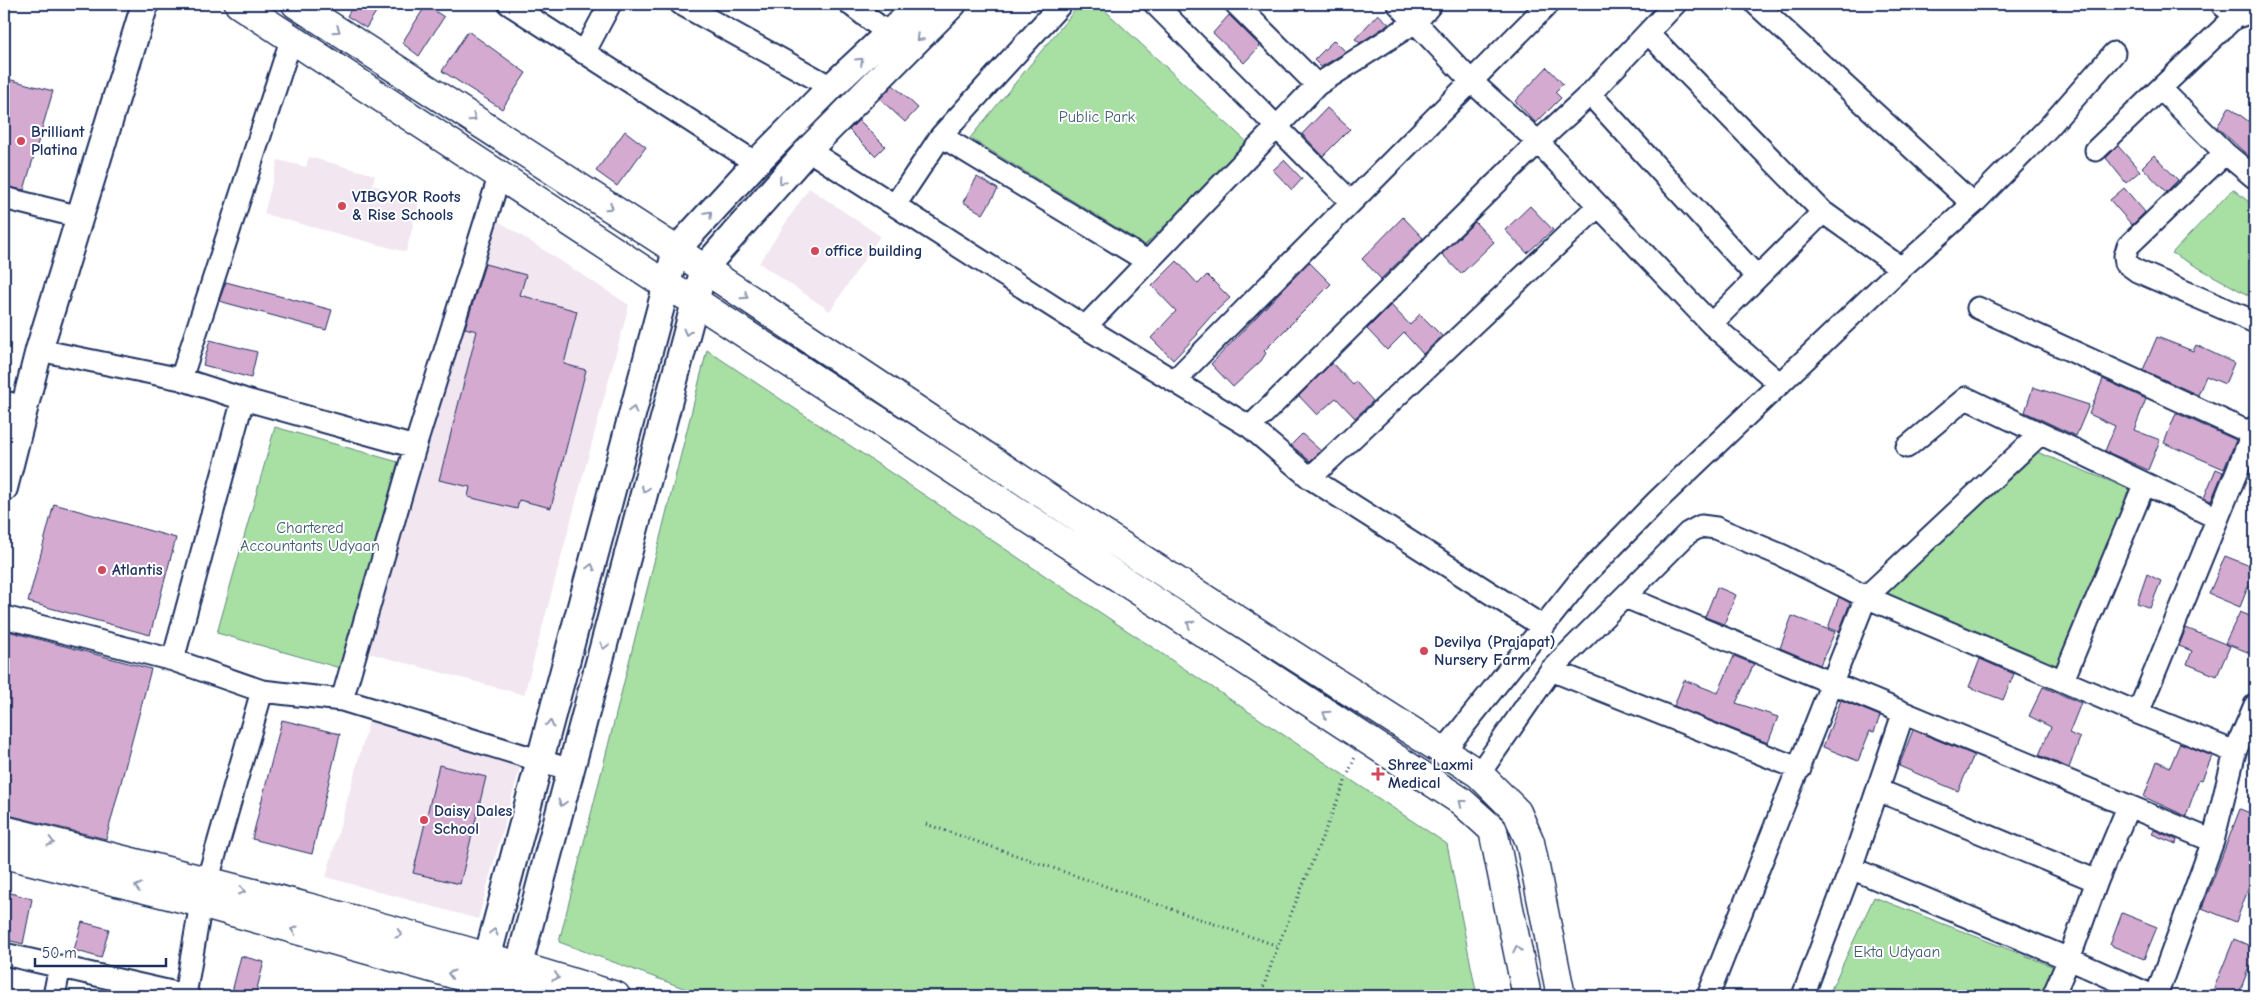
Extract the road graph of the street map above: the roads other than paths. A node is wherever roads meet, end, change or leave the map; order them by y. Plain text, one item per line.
1 (145, 4) edge
2 (239, 4) edge
3 (296, 4) edge
4 (509, 4) edge
5 (610, 4) edge
6 (682, 4) edge
7 (850, 4) edge
8 (920, 4) edge
9 (953, 4) edge
10 (1061, 4) edge
11 (1154, 4) edge
12 (1236, 4) edge
13 (1398, 4) edge
14 (1431, 4) edge
15 (1548, 4) edge
16 (1675, 4) edge
17 (1756, 4) edge
18 (2243, 12) edge
19 (1416, 21) junction
20 (889, 34) junction
21 (1649, 34) junction
22 (292, 37) junction
23 (584, 53) junction
24 (2114, 53) dead end
25 (1471, 81) junction
26 (1317, 85) junction
27 (831, 87) junction
28 (2161, 89) junction
29 (1590, 94) junction
30 (1276, 128) junction
31 (942, 136) junction
32 (1538, 142) junction
33 (808, 150) junction
34 (2096, 150) dead end
35 (2225, 153) junction
36 (756, 163) junction
37 (500, 174) junction
38 (2255, 178) edge
39 (4, 198) edge
40 (1351, 202) junction
41 (1973, 204) junction
42 (895, 205) junction
43 (1597, 207) junction
44 (1823, 212) junction
45 (80, 217) junction
46 (676, 250) junction
47 (1147, 261) junction
48 (704, 268) junction
49 (1901, 268) junction
50 (1757, 277) junction
51 (666, 285) junction
52 (695, 301) junction
53 (1978, 308) dead end
54 (2255, 322) edge
55 (1711, 324) junction
56 (1085, 326) junction
57 (39, 350) junction
58 (181, 379) junction
59 (1174, 381) junction
60 (1780, 384) junction
61 (243, 399) junction
62 (14, 405) edge
63 (1250, 427) junction
64 (2254, 432) edge
65 (2039, 435) junction
66 (415, 447) junction
67 (1908, 447) dead end
68 (1310, 478) junction
69 (2144, 485) junction
70 (4, 488) edge
71 (2217, 518) junction
72 (1866, 597) junction
73 (1625, 598) junction
74 (4, 617) edge
75 (1542, 626) junction
76 (173, 660) junction
77 (1552, 670) junction
78 (2063, 680) junction
79 (1833, 684) junction
80 (262, 691) junction
81 (342, 700) junction
82 (2255, 705) edge
83 (2138, 713) junction
84 (1903, 714) junction
85 (2244, 742) edge
86 (1442, 752) junction
87 (540, 761) junction
88 (571, 770) junction
89 (1800, 770) junction
90 (1479, 774) junction
91 (1878, 790) junction
92 (2128, 808) junction
93 (4, 830) edge
94 (2213, 841) junction
95 (4, 854) edge
96 (1851, 868) junction
97 (2097, 881) junction
98 (204, 892) junction
99 (4, 954) edge
100 (2069, 959) junction
101 (60, 966) junction
102 (482, 979) edge
103 (518, 987) edge
104 (123, 990) edge
105 (54, 996) edge
106 (187, 996) edge
107 (616, 996) edge
108 (1527, 996) edge
109 (1561, 996) edge
110 (1708, 996) edge
111 (1803, 996) edge
112 (2053, 996) edge
113 (2155, 996) edge

1 - 45 street
2 - 22 main road
3 -> 46 main road
4 - 23 street
5 - 23 street
6 - 27 street
7 - 20 street
8 - 20 street
9 -> 33 street
10 - 31 street
11 - 30 street
12 - 26 street
13 - 19 street
14 - 19 street
15 - 25 street
16 - 21 street
17 - 41 street
18 - 28 street
19 - 25 street
19 - 26 street
27 -> 20 street
21 - 29 street
21 - 44 street
22 - 37 main road
22 - 58 street
23 - 36 street
24 - 41 street
25 - 32 street
25 - 40 street
26 - 30 street
27 - 36 street
28 - 34 street
28 - 35 street
29 - 32 street
29 - 50 street
30 - 40 street
30 - 47 street
31 - 42 street
31 - 47 street
32 - 43 street
32 - 63 street
33 - 42 street
33 -> 48 street
35 - 38 street
35 - 54 street
46 -> 36 street
37 - 51 main road
37 - 66 street
39 - 45 street
40 - 59 street
41 - 49 street
42 - 56 street
43 - 55 street
43 - 68 street
44 - 49 street
44 - 50 street
45 - 57 street
46 - 48 main road
46 - 51 street
47 - 56 street
48 - 52 street
48 -> 86 main road
49 - 60 street
50 - 55 street
51 - 52 main road
87 -> 51 street
52 -> 88 street
108 -> 52 main road
53 - 64 street
55 - 60 street
56 - 59 street
57 - 58 street
57 - 62 street
58 - 61 street
59 - 63 street
60 - 75 street
61 - 66 street
61 - 76 street
62 - 70 street
63 - 68 street
64 - 71 street
65 - 67 street
65 - 69 street
65 - 72 street
66 - 81 street
68 - 75 street
69 - 71 street
69 - 78 street
71 - 83 street
72 - 73 street
72 - 78 street
72 - 79 street
73 - 77 street
73 - 79 street
74 - 76 street
75 - 86 street
76 - 80 street
77 - 89 street
77 - 90 street
78 - 83 street
79 - 84 street
79 - 89 street
80 - 81 street
80 - 98 street
81 - 87 street
82 - 85 street
83 - 85 street
84 - 91 street
84 - 92 street
85 - 94 street
86 - 90 main road
87 - 88 street
102 -> 87 street
88 -> 103 street
89 - 110 street
90 - 109 main road
91 - 96 street
91 - 97 street
92 - 94 street
92 - 97 street
93 -> 98 main road
94 - 113 street
98 -> 95 main road
96 - 100 street
96 - 111 street
97 - 100 street
98 - 102 main road
98 - 106 street
99 - 101 street
100 - 112 street
100 - 113 street
101 - 104 street
101 - 105 street
102 - 103 main road
103 -> 107 main road
104 - 106 street

